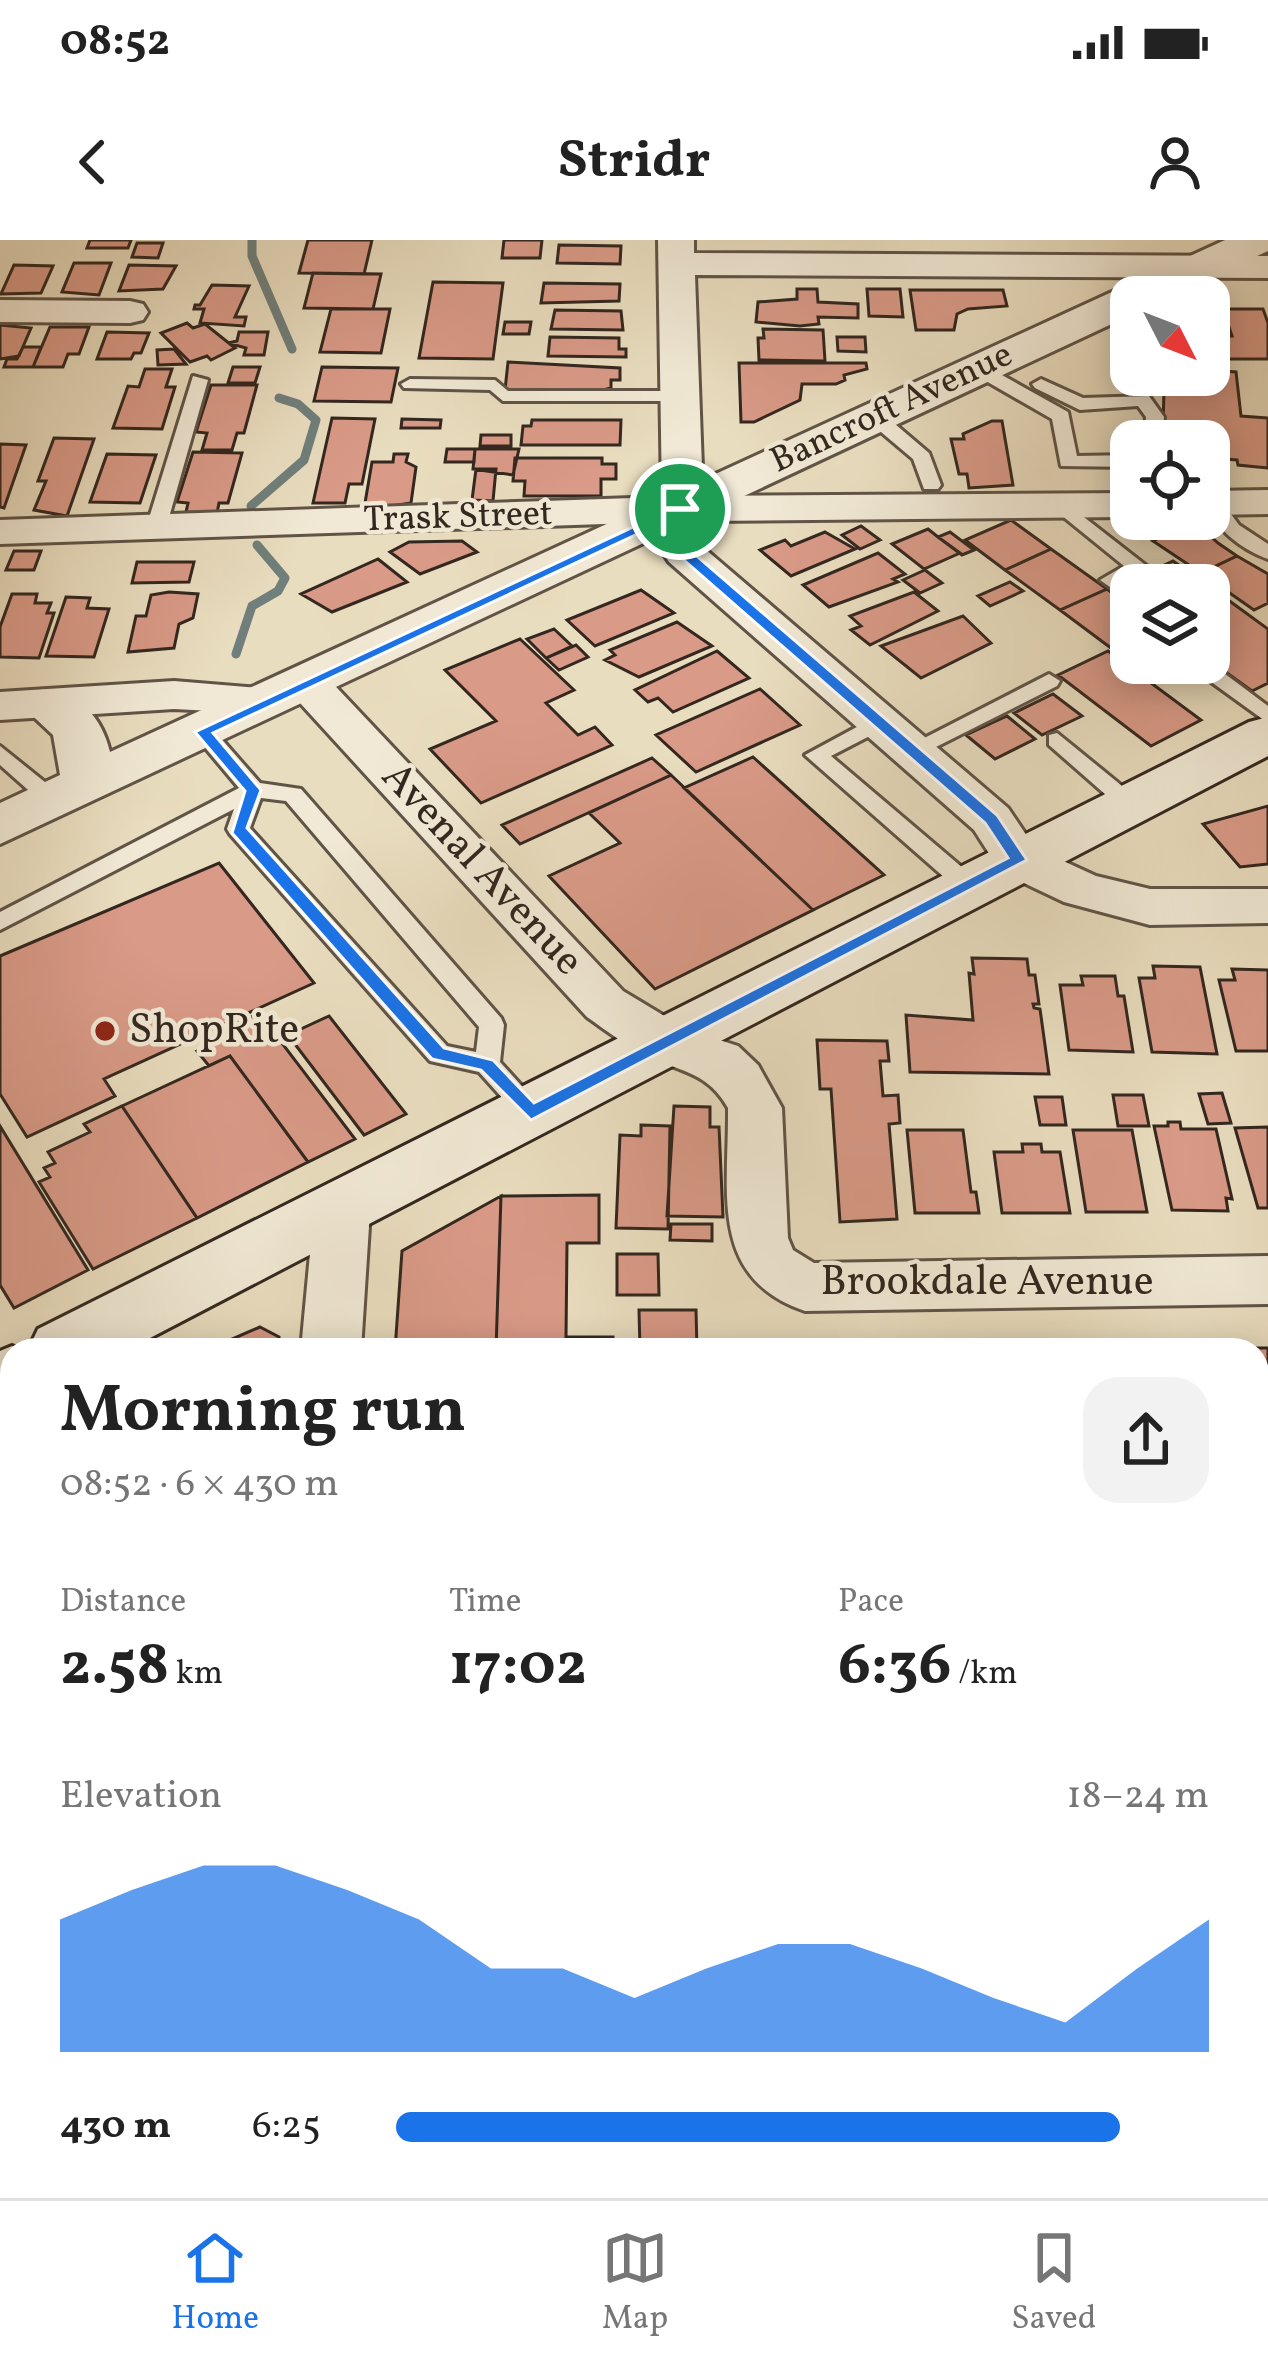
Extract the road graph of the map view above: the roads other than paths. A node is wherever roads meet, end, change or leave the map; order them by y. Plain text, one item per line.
1 (1258, 240) edge
2 (676, 252) edge
3 (1207, 263) junction
4 (1268, 267) edge
5 (1180, 276) edge
6 (1110, 309) edge
7 (0, 311) edge
8 (130, 312) dead end
9 (988, 365) junction
10 (199, 380) dead end
11 (410, 384) dead end
12 (679, 396) junction
13 (875, 417) junction
14 (1155, 420) edge
15 (1110, 461) edge
16 (931, 485) dead end
17 (1268, 502) edge
18 (1230, 503) edge
19 (1110, 505) edge
20 (1062, 506) junction
21 (680, 509) junction
22 (1230, 527) edge
23 (156, 528) junction
24 (0, 532) edge
25 (1268, 553) edge
26 (1133, 564) edge
27 (1049, 681) dead end
28 (1225, 684) edge
29 (287, 691) junction
30 (23, 705) edge
31 (1268, 716) edge
32 (202, 732) junction
33 (1268, 734) edge
34 (896, 736) junction
35 (1057, 740) dead end
36 (0, 752) edge
37 (253, 790) junction
38 (71, 792) junction
39 (1130, 804) junction
40 (0, 825) edge
41 (994, 873) junction
42 (1268, 906) edge
43 (0, 922) edge
44 (668, 1043) junction
45 (487, 1064) junction
46 (531, 1113) junction
47 (342, 1211) junction
48 (1268, 1280) edge
49 (103, 1338) edge
50 (332, 1338) edge

1 - 3 street, Bancroft Avenue
2 - 3 street
2 - 12 street
3 - 4 street
3 - 5 street, Bancroft Avenue
6 - 9 street, Bancroft Avenue
7 - 8 street
9 - 13 street, Bancroft Avenue
9 - 14 lane
9 - 15 lane
10 - 23 lane
11 - 12 lane
12 - 21 street
13 - 16 lane
13 - 21 street, Bancroft Avenue
17 - 18 street
19 - 20 street, Trask Street
20 - 21 street, Trask Street
20 - 26 lane
21 - 23 street, Trask Street
21 - 29 street, Bancroft Avenue
21 - 34 street
22 - 25 lane
23 - 24 street, Trask Street
27 - 34 lane
28 - 31 lane
29 - 30 street
29 - 32 street, Bancroft Avenue
29 - 44 street, Avenal Avenue
30 - 38 street
32 - 37 lane
32 - 38 street, Bancroft Avenue
33 - 39 street
34 - 41 street
34 - 41 lane
35 - 39 lane
36 - 38 lane
37 - 43 lane
37 - 45 lane
37 - 45 lane
38 - 40 street, Bancroft Avenue
39 - 41 street
41 - 42 street
41 - 44 street
44 - 46 street
44 - 48 street, Brookdale Avenue
45 - 46 lane
46 - 47 street
47 - 49 street
47 - 50 street

